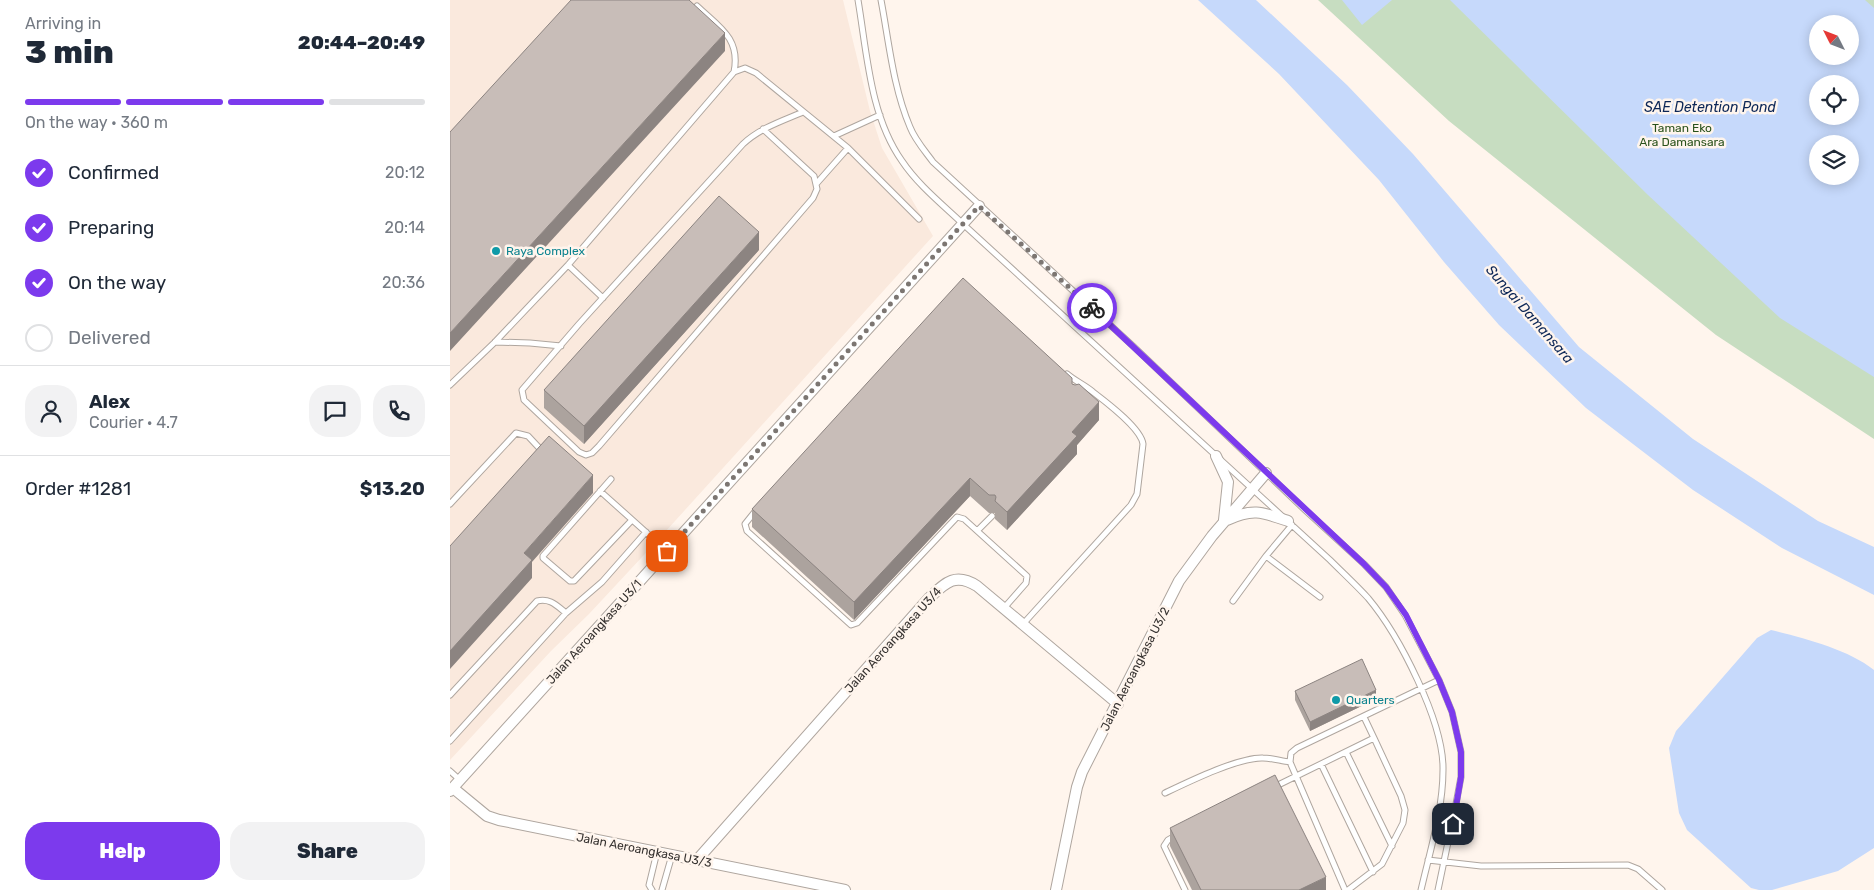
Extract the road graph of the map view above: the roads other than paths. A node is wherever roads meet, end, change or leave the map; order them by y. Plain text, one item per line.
1 (858, 0) edge
2 (881, 0) edge
3 (697, 6) edge
4 (734, 72) junction
5 (803, 112) junction
6 (880, 115) junction
7 (763, 130) junction
8 (834, 136) junction
9 (848, 148) junction
10 (817, 183) junction
11 (979, 206) junction
12 (919, 219) dead end
13 (963, 224) junction
14 (568, 265) junction
15 (603, 298) junction
16 (495, 342) junction
17 (561, 346) junction
18 (1061, 370) edge
19 (450, 385) edge
20 (1086, 387) junction
21 (1080, 393) edge
22 (1216, 456) junction
23 (542, 457) edge
24 (1266, 473) junction
25 (611, 479) dead end
26 (1252, 489) junction
27 (600, 491) junction
28 (450, 504) edge
29 (759, 506) edge
30 (992, 516) dead end
31 (632, 520) junction
32 (1224, 521) junction
33 (1290, 523) junction
34 (978, 530) junction
35 (646, 532) junction
36 (667, 551) junction
37 (1266, 556) junction
38 (1320, 597) dead end
39 (1233, 601) dead end
40 (1004, 608) junction
41 (566, 613) junction
42 (1023, 625) junction
43 (1439, 680) junction
44 (1422, 689) junction
45 (450, 696) edge
46 (1118, 704) junction
47 (1364, 717) junction
48 (1374, 738) junction
49 (450, 741) edge
50 (1346, 752) junction
51 (1290, 762) junction
52 (1321, 764) junction
53 (450, 771) edge
54 (1296, 776) junction
55 (454, 786) edge
56 (1270, 788) edge
57 (1165, 793) dead end
58 (1185, 831) edge
59 (1392, 846) junction
60 (657, 852) junction
61 (672, 855) junction
62 (697, 860) junction
63 (1428, 860) junction
64 (1445, 862) junction
65 (1373, 872) junction
66 (652, 890) edge
67 (662, 890) edge
68 (845, 890) edge
69 (1056, 890) edge
70 (1184, 890) edge
71 (1347, 890) edge
72 (1421, 890) edge
73 (1438, 890) edge
74 (1662, 890) edge

1 - 6 lane
2 - 11 lane
3 - 4 lane
4 - 5 lane
4 - 14 lane
5 - 7 lane
5 - 8 lane
6 - 8 lane
6 - 13 lane
7 - 10 lane
7 - 15 lane
8 - 9 lane
9 - 10 lane
9 - 12 lane
10 - 17 lane
11 - 13 street, Jalan Aeroangkasa U3/1
11 - 24 lane
13 - 22 lane
13 - 36 street, Jalan Aeroangkasa U3/1
14 - 15 lane
14 - 16 lane
15 - 17 lane
16 - 17 lane
16 - 19 lane
18 - 20 lane
20 - 21 lane
20 - 42 lane
22 - 26 lane
22 - 32 street
23 - 28 lane
24 - 26 street, Jalan Aeroangkasa U3/2
24 - 43 lane
25 - 27 lane
26 - 32 street, Jalan Aeroangkasa U3/2
26 - 33 lane
27 - 31 lane
27 - 31 lane
29 - 34 lane
30 - 34 lane
31 - 35 lane
32 - 33 street
32 - 46 street, Jalan Aeroangkasa U3/2
33 - 37 lane
33 - 44 lane
34 - 40 lane
35 - 36 lane
35 - 41 lane
36 - 55 street, Jalan Aeroangkasa U3/1
37 - 38 lane
37 - 39 lane
40 - 42 street, Jalan Aeroangkasa U3/4
40 - 62 street, Jalan Aeroangkasa U3/4
41 - 45 lane
41 - 49 lane
42 - 46 street, Jalan Aeroangkasa U3/4
43 - 44 lane
43 - 64 lane
44 - 47 lane
44 - 63 lane
46 - 69 street, Jalan Aeroangkasa U3/2
47 - 48 lane
47 - 51 lane
48 - 50 lane
48 - 59 lane
50 - 52 lane
50 - 59 lane
51 - 54 lane
51 - 57 lane
52 - 54 lane
52 - 65 lane
53 - 55 lane
54 - 56 lane
54 - 71 lane
55 - 60 street, Jalan Aeroangkasa U3/3
58 - 70 lane
59 - 65 lane
60 - 61 street, Jalan Aeroangkasa U3/3
60 - 66 lane
61 - 62 street, Jalan Aeroangkasa U3/3
61 - 67 lane
62 - 68 street, Jalan Aeroangkasa U3/3
63 - 64 lane
63 - 72 lane
64 - 73 lane
64 - 74 lane
65 - 71 lane

